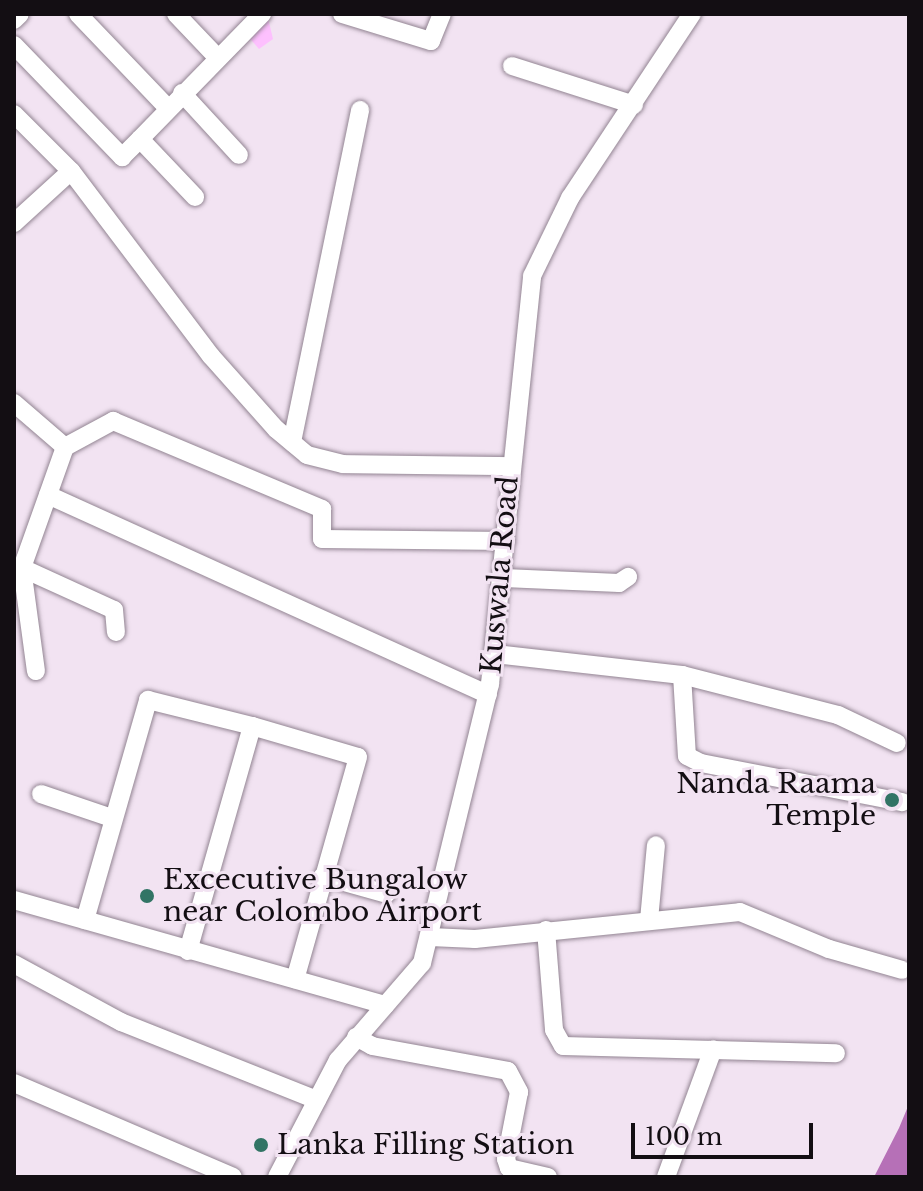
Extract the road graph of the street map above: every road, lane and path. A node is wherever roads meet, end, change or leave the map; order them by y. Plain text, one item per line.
1 (20, 14) edge
2 (78, 14) edge
3 (176, 14) edge
4 (262, 14) edge
5 (342, 14) edge
6 (442, 14) edge
7 (692, 14) edge
8 (14, 20) edge
9 (14, 45) edge
10 (217, 57) junction
11 (512, 66) dead end
12 (182, 93) junction
13 (634, 105) junction
14 (167, 107) junction
15 (360, 110) dead end
16 (14, 114) edge
17 (140, 139) junction
18 (239, 155) dead end
19 (71, 171) junction
20 (195, 197) dead end
21 (15, 221) edge
22 (14, 403) edge
23 (292, 442) junction
24 (65, 447) junction
25 (509, 466) junction
26 (48, 495) junction
27 (506, 541) junction
28 (22, 568) junction
29 (628, 577) dead end
30 (504, 578) junction
31 (116, 632) dead end
32 (495, 654) junction
33 (36, 671) dead end
34 (682, 675) junction
35 (488, 695) junction
36 (252, 726) junction
37 (897, 743) dead end
38 (41, 794) dead end
39 (902, 802) dead end
40 (112, 818) junction
41 (656, 845) dead end
42 (323, 876) junction
43 (387, 894) dead end
44 (14, 900) edge
45 (85, 920) junction
46 (649, 920) junction
47 (546, 930) junction
48 (430, 937) junction
49 (188, 951) junction
50 (14, 964) edge
51 (902, 970) dead end
52 (295, 979) junction
53 (385, 1005) junction
54 (356, 1037) junction
55 (713, 1049) junction
56 (836, 1053) dead end
57 (14, 1083) edge
58 (317, 1100) junction
59 (233, 1177) edge
60 (277, 1177) edge
61 (548, 1177) edge
62 (666, 1177) edge

1 - 8 street
2 - 14 street
3 - 10 street
4 - 10 street
5 - 6 street
7 - 13 street, Kuswala Road
9 - 17 street
10 - 12 street
11 - 13 street
12 - 14 street
12 - 18 street
13 - 25 street, Kuswala Road
14 - 17 street
15 - 23 street
16 - 19 street
17 - 20 street
19 - 21 street
19 - 23 street
22 - 24 street
23 - 25 street
24 - 26 street
24 - 27 street
25 - 27 street, Kuswala Road
26 - 28 street
26 - 35 street
27 - 30 street, Kuswala Road
28 - 31 street
28 - 33 street
29 - 30 street
30 - 32 street, Kuswala Road
32 - 34 street
32 - 35 street, Kuswala Road
34 - 37 street
34 - 39 street
35 - 48 street, Kuswala Road
36 - 40 street
36 - 42 street
36 - 49 street
38 - 40 street
40 - 45 street
41 - 46 street
42 - 43 street
42 - 52 street
44 - 45 street
45 - 49 street
46 - 47 street
46 - 51 street
47 - 48 street
47 - 55 street
48 - 53 street, Kuswala Road
49 - 52 street
50 - 58 street
52 - 53 street
53 - 54 street, Kuswala Road
54 - 58 street, Kuswala Road
54 - 61 street
55 - 56 street
55 - 62 street
57 - 59 street
58 - 60 street, Kuswala Road

